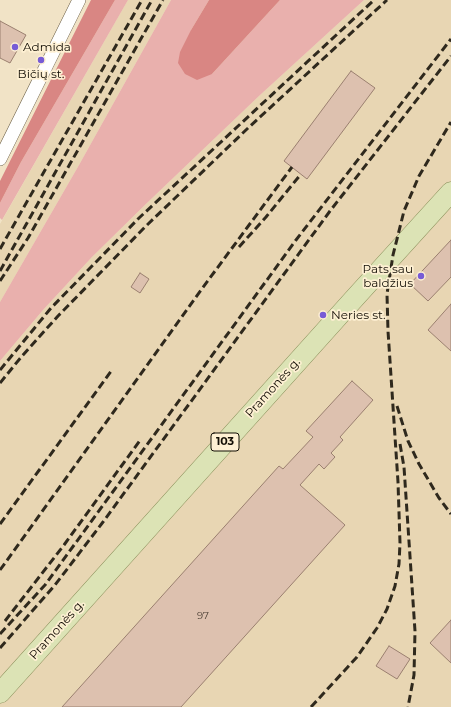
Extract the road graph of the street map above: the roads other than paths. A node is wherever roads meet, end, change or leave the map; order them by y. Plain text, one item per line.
1 (79, 0) edge
2 (0, 159) edge
3 (451, 192) edge
4 (0, 693) edge

1 - 2 street
3 - 4 main road, Pramonės g. / 103

